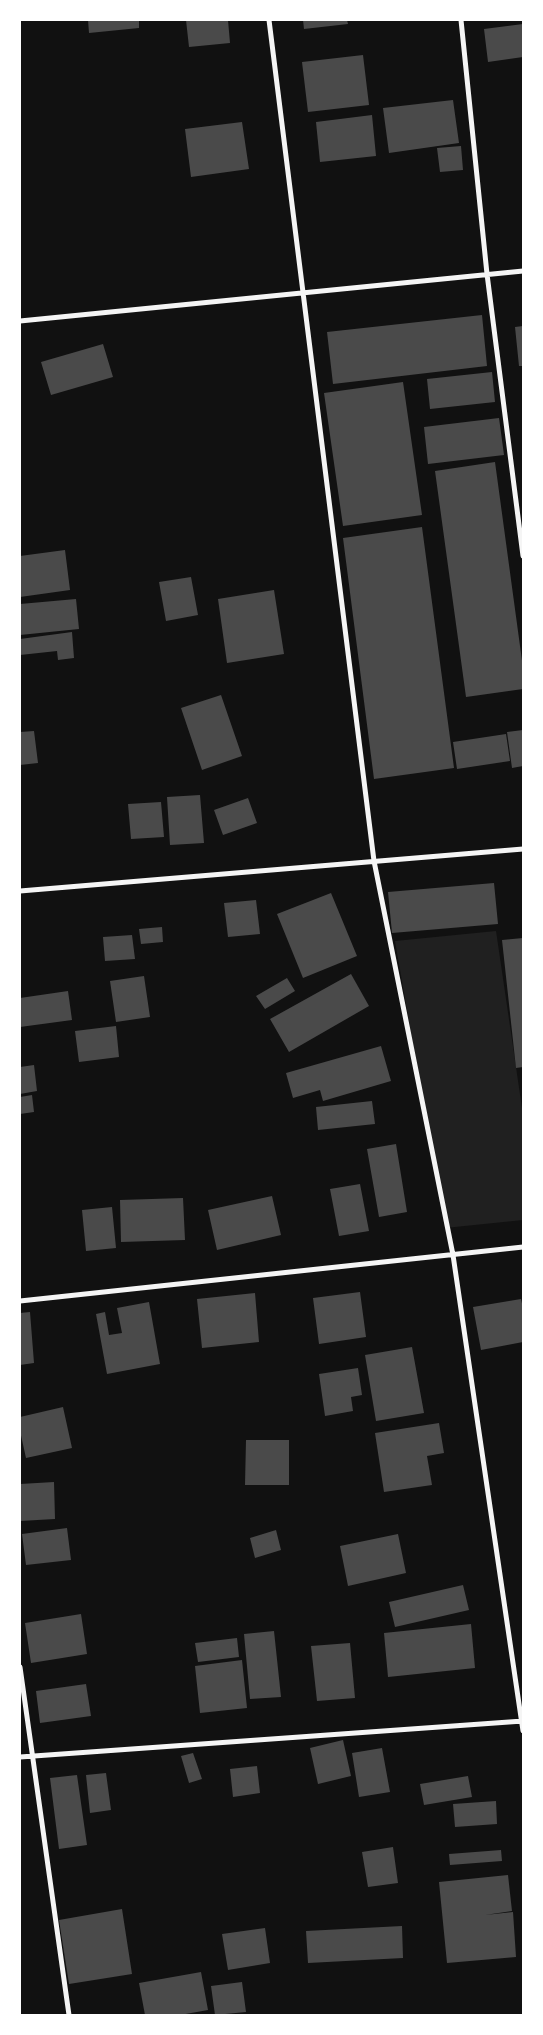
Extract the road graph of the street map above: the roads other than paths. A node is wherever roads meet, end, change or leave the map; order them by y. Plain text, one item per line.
1 (269, 20) edge
2 (461, 20) edge
3 (523, 271) edge
4 (487, 274) junction
5 (303, 293) junction
6 (20, 321) edge
7 (523, 556) edge
8 (523, 849) edge
9 (374, 860) junction
10 (20, 891) edge
11 (523, 1247) edge
12 (453, 1255) junction
13 (20, 1301) edge
14 (20, 1667) edge
15 (522, 1721) edge
16 (523, 1732) edge
17 (34, 1756) junction
18 (20, 1757) edge
19 (69, 2015) edge

1 - 5 street
2 - 4 street
3 - 4 street
4 - 5 street
4 - 7 street
5 - 6 street
5 - 9 street
8 - 9 street
9 - 10 street
9 - 12 street
11 - 12 street
12 - 13 street
12 - 15 street
14 - 17 street
15 - 16 street
15 - 17 street
17 - 18 street
17 - 19 street

